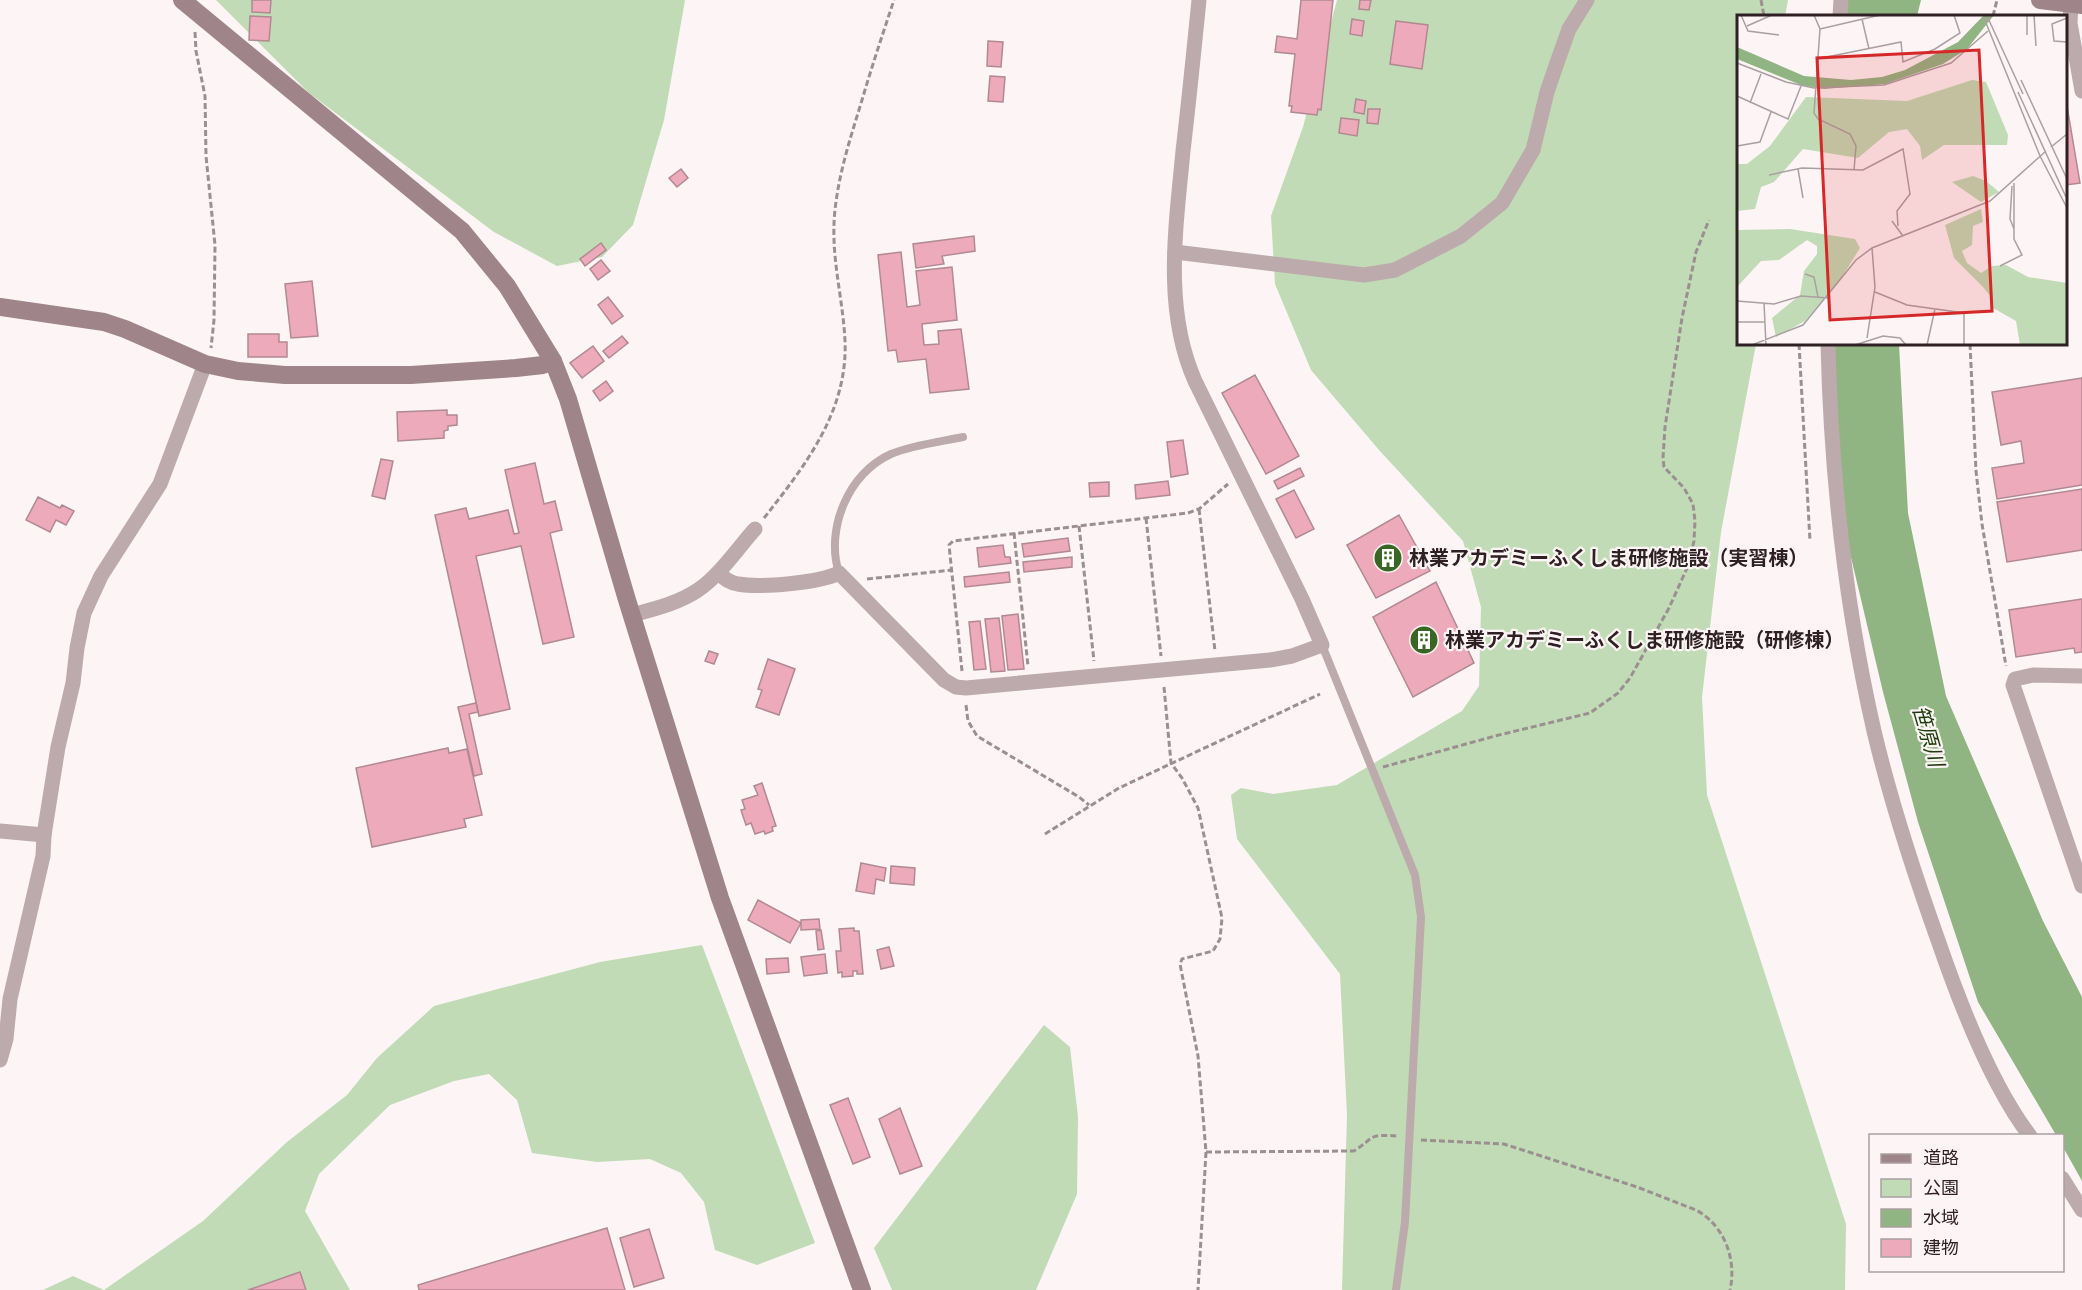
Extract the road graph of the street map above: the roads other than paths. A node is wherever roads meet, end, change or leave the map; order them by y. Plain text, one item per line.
1 (182, 0) edge
2 (1199, 0) edge
3 (1587, 0) edge
4 (1841, 0) edge
5 (2040, 0) edge
6 (2077, 4) edge
7 (1840, 15) edge
8 (2082, 92) edge
9 (1175, 252) junction
10 (0, 307) edge
11 (1828, 345) edge
12 (553, 361) junction
13 (205, 364) junction
14 (963, 437) dead end
15 (755, 529) road end
16 (718, 573) junction
17 (843, 578) junction
18 (632, 615) junction
19 (1322, 645) junction
20 (2082, 676) edge
21 (0, 831) edge
22 (44, 835) junction
23 (2082, 886) edge
24 (0, 1060) edge
25 (2029, 1134) edge
26 (2064, 1181) edge
27 (2082, 1210) edge
28 (862, 1290) edge
29 (1396, 1290) edge

1 - 12 street
2 - 9 street
3 - 9 street
4 - 7 street
5 - 6 street
6 - 8 street
9 - 19 street
10 - 13 street
11 - 25 street
12 - 13 street
12 - 18 street
13 - 22 street
14 - 17 lane
15 - 16 street
16 - 17 street
16 - 18 street
17 - 19 street
18 - 28 street
19 - 29 lane
20 - 23 street
21 - 22 street
22 - 24 street
26 - 27 street

